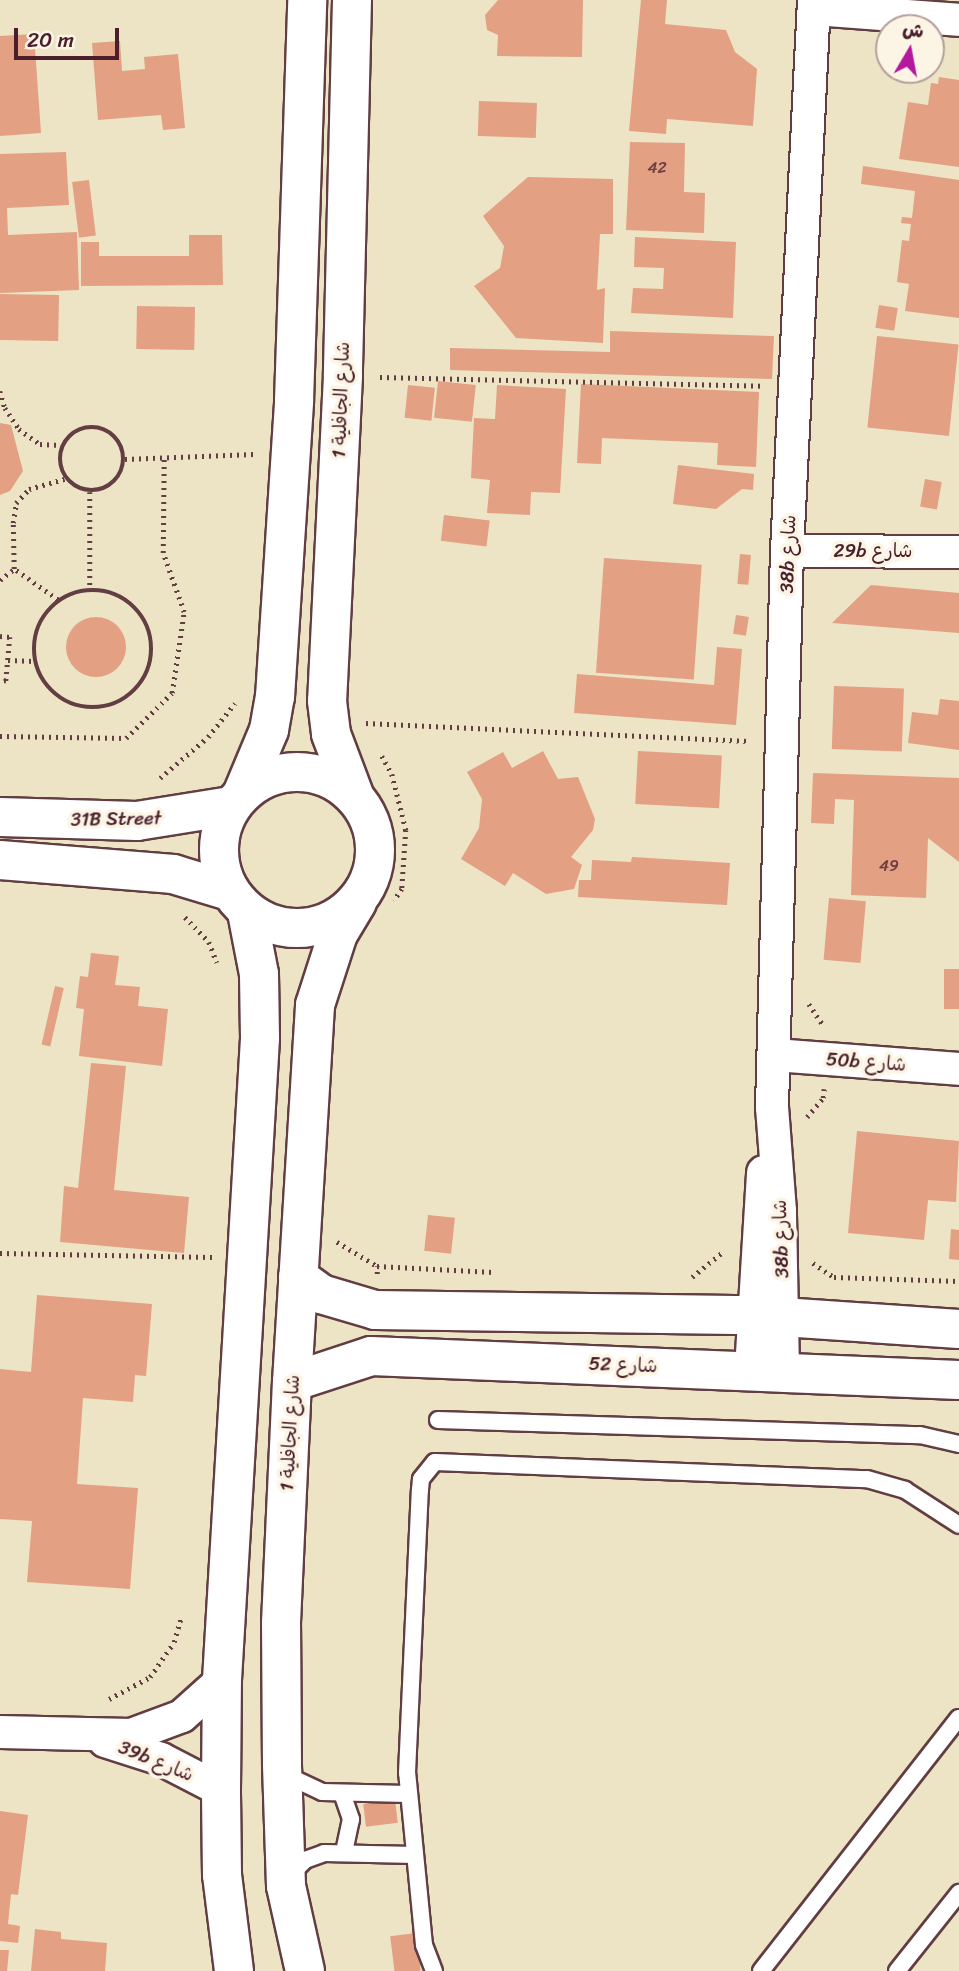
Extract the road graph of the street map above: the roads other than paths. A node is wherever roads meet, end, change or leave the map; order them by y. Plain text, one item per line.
1 (307, 0) edge
2 (352, 0) edge
3 (814, 5) edge
4 (959, 20) edge
5 (788, 551) junction
6 (959, 552) edge
7 (354, 795) junction
8 (237, 799) junction
9 (0, 817) edge
10 (0, 860) edge
11 (238, 901) junction
12 (373, 905) junction
13 (774, 1055) junction
14 (959, 1069) edge
15 (298, 1278) junction
16 (768, 1317) junction
17 (959, 1329) edge
18 (767, 1370) junction
19 (959, 1380) edge
20 (292, 1382) junction
21 (438, 1420) dead end
22 (959, 1444) edge
23 (959, 1525) edge
24 (222, 1680) junction
25 (959, 1718) edge
26 (0, 1732) edge
27 (90, 1737) junction
28 (282, 1763) junction
29 (220, 1790) junction
30 (342, 1793) junction
31 (408, 1794) junction
32 (344, 1851) junction
33 (415, 1854) junction
34 (286, 1886) junction
35 (959, 1893) edge
36 (234, 1971) edge
37 (305, 1971) edge
38 (434, 1971) edge
39 (761, 1971) edge
40 (897, 1971) edge

1 - 8 street
2 - 7 street, شارع الجافلية 1
3 - 4 street
3 - 5 street, 38b شارع
5 - 6 street, 29b شارع
5 - 13 street, 38b شارع
7 - 8 street
7 - 12 street
8 - 9 street, 31B Street
8 - 11 street
10 - 11 street
11 - 12 street
11 - 24 street
12 - 15 street, شارع الجافلية 1
13 - 14 street, 50b شارع
13 - 16 street, 38b شارع
15 - 16 street
15 - 20 street, شارع الجافلية 1
16 - 17 street
16 - 18 street, 38b شارع
18 - 19 street, شارع 52
18 - 20 street, شارع 52
20 - 28 street, شارع الجافلية 1
21 - 22 lane
23 - 31 lane
24 - 27 street, 39b شارع
24 - 29 street
25 - 39 lane
26 - 27 street, 39b شارع
27 - 29 street, 39b شارع
28 - 30 lane
28 - 34 street, شارع الجافلية 1
29 - 36 street
30 - 31 lane
30 - 32 lane
31 - 33 lane
32 - 33 lane
32 - 34 lane
33 - 38 lane
34 - 37 street, شارع الجافلية 1
35 - 40 lane

